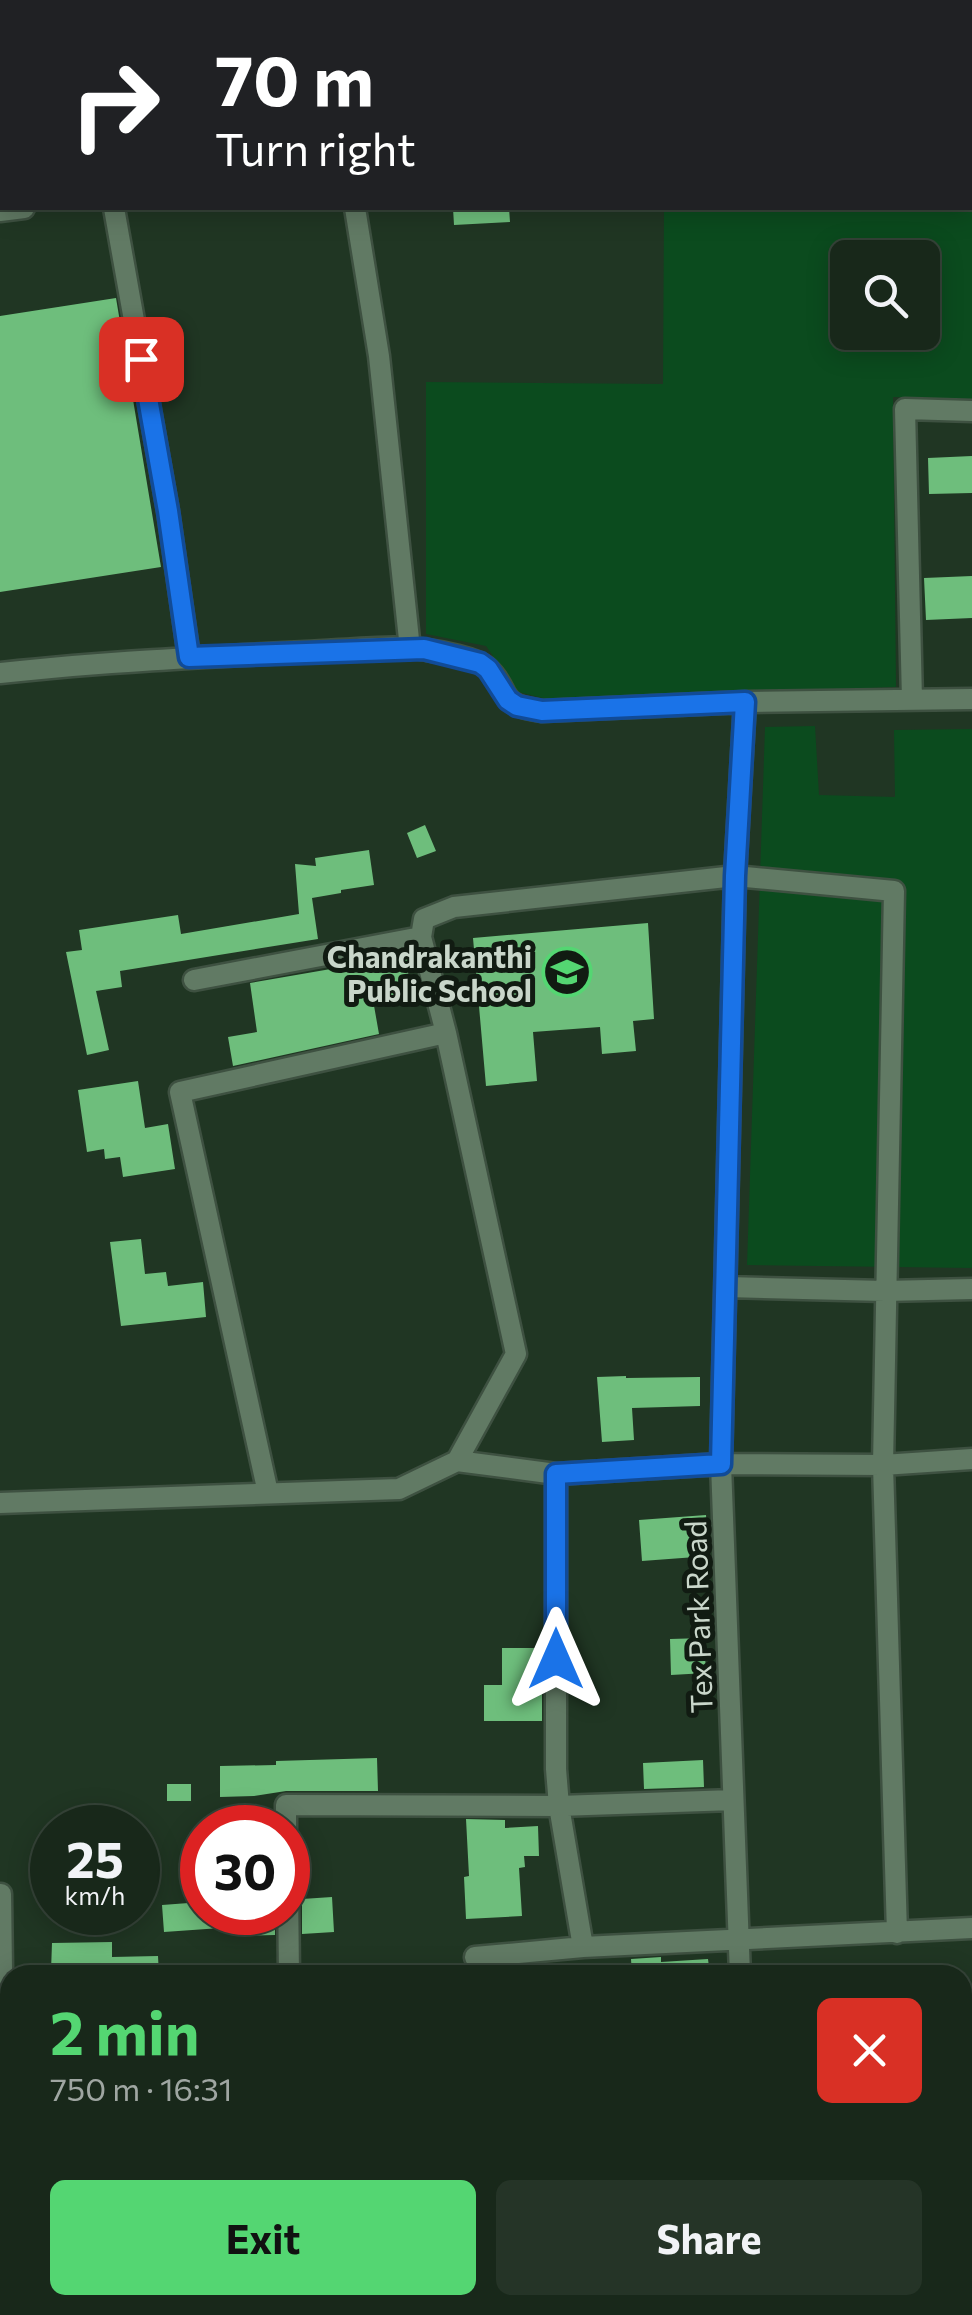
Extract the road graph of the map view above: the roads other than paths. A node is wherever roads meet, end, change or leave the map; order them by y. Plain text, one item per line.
1 (114, 210) edge
2 (355, 210) edge
3 (972, 411) edge
4 (417, 649) junction
5 (189, 657) junction
6 (0, 673) edge
7 (972, 699) edge
8 (912, 700) junction
9 (745, 702) junction
10 (735, 876) junction
11 (420, 937) junction
12 (194, 980) dead end
13 (446, 1033) junction
14 (727, 1287) junction
15 (972, 1289) edge
16 (884, 1291) junction
17 (972, 1458) edge
18 (456, 1461) junction
19 (721, 1464) junction
20 (882, 1465) junction
21 (556, 1474) junction
22 (268, 1493) junction
23 (0, 1503) edge
24 (733, 1800) junction
25 (310, 1806) edge
26 (559, 1806) junction
27 (2, 1894) edge
28 (972, 1928) edge
29 (897, 1933) junction
30 (289, 1935) edge
31 (738, 1940) junction
32 (583, 1947) junction
33 (475, 1957) dead end
34 (3, 1965) edge
35 (289, 1965) edge
36 (739, 1965) edge

1 - 5 street
2 - 4 street
3 - 8 street
4 - 5 street
4 - 9 street
5 - 6 street
7 - 8 street
8 - 9 street
9 - 10 street, Tex Park Road
10 - 11 street
10 - 14 street, Tex Park Road
10 - 16 street
11 - 12 street
11 - 13 street
13 - 18 street
13 - 22 street
14 - 16 street
14 - 19 street, Tex Park Road
15 - 16 street
16 - 20 street
17 - 20 street
18 - 21 street
18 - 22 street
19 - 20 street
19 - 21 street
19 - 24 street, Tex Park Road
20 - 29 street
21 - 26 street
22 - 23 street
24 - 26 street
24 - 31 street, Tex Park Road
25 - 26 street
26 - 32 street
27 - 34 street
28 - 29 street
29 - 31 street
30 - 35 street
31 - 32 street
31 - 36 street, Tex Park Road
32 - 33 street

